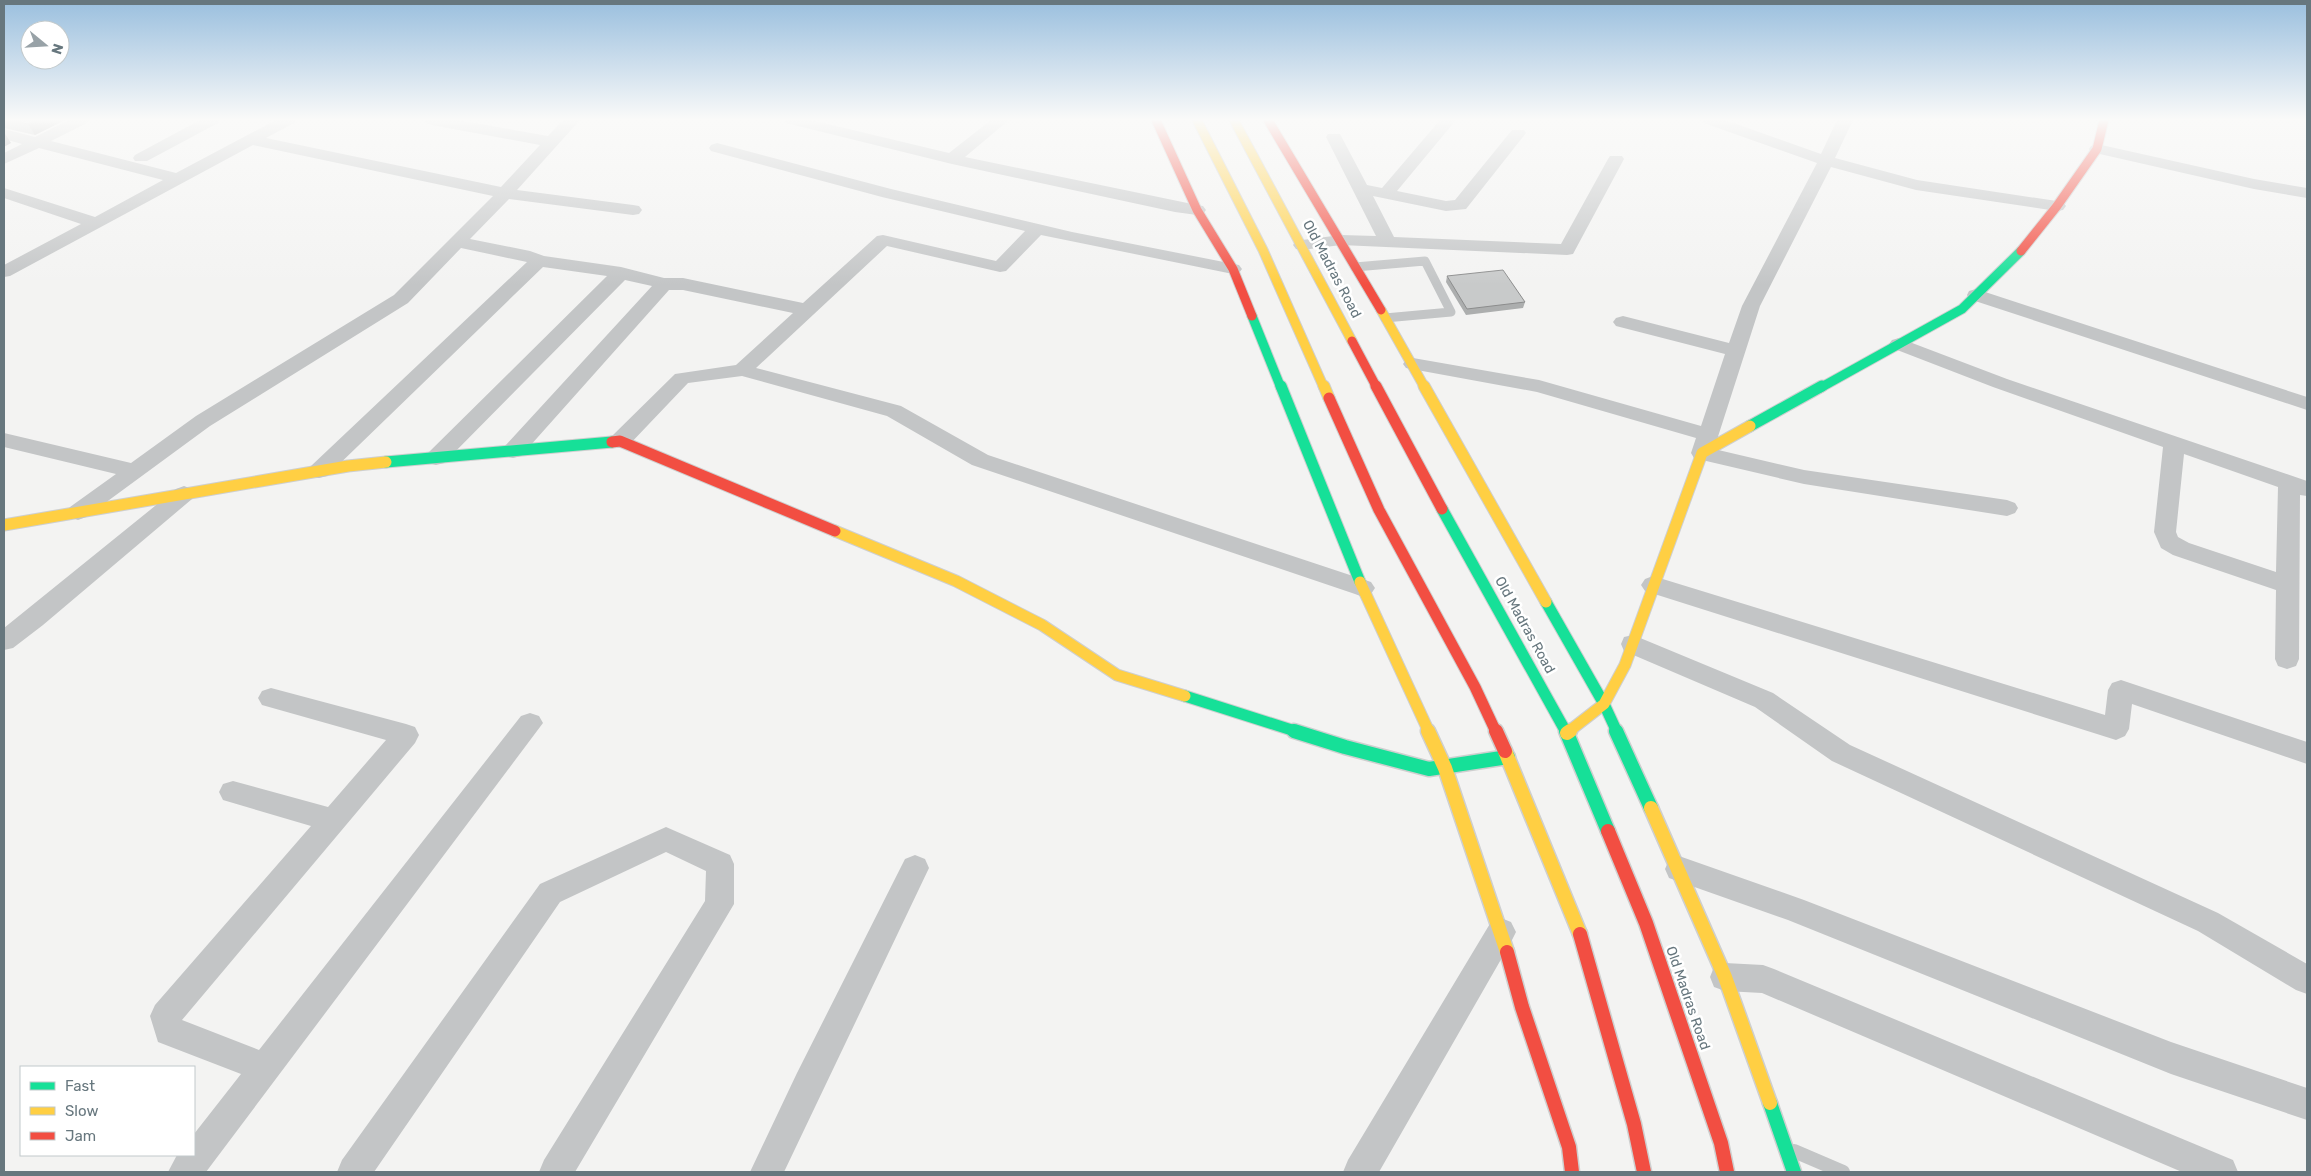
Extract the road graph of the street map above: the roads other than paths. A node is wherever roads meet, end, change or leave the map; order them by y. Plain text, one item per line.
1 (163, 175) edge
2 (187, 175) edge
3 (421, 175) edge
4 (521, 175) edge
5 (819, 175) edge
6 (1024, 175) edge
7 (1181, 175) edge
8 (1225, 175) edge
9 (1264, 175) edge
10 (1301, 175) edge
11 (1354, 175) edge
12 (1402, 175) edge
13 (1485, 175) edge
14 (1607, 175) edge
15 (1819, 175) edge
16 (1876, 175) edge
17 (2079, 175) edge
18 (2213, 175) edge
19 (179, 179) junction
20 (1361, 189) junction
21 (505, 192) junction
22 (4, 193) edge
23 (2307, 193) edge
24 (1386, 194) junction
25 (2057, 206) junction
26 (633, 210) dead end
27 (1197, 210) junction
28 (97, 223) junction
29 (1038, 228) junction
30 (1341, 240) junction
31 (458, 242) junction
32 (1388, 243) junction
33 (1302, 245) junction
34 (539, 261) junction
35 (1355, 267) junction
36 (1233, 269) junction
37 (4, 271) edge
38 (621, 273) junction
39 (664, 284) junction
40 (1976, 295) junction
41 (807, 310) junction
42 (1385, 318) junction
43 (1623, 322) dead end
44 (1899, 344) junction
45 (1736, 351) junction
46 (1413, 364) junction
47 (742, 370) junction
48 (2307, 404) edge
49 (4, 440) edge
50 (620, 441) junction
51 (2174, 442) junction
52 (1704, 444) junction
53 (513, 451) junction
54 (436, 458) junction
55 (134, 471) junction
56 (320, 471) junction
57 (2298, 486) edge
58 (184, 494) junction
59 (2007, 508) dead end
60 (78, 512) junction
61 (8, 527) edge
62 (1653, 585) junction
63 (2288, 585) junction
64 (1363, 588) junction
65 (4, 641) edge
66 (1633, 644) junction
67 (2287, 659) dead end
68 (271, 698) dead end
69 (1604, 704) junction
70 (530, 723) dead end
71 (1567, 733) junction
72 (2307, 753) edge
73 (1508, 757) junction
74 (1445, 768) junction
75 (233, 792) dead end
76 (334, 820) junction
77 (915, 868) dead end
78 (1680, 869) junction
79 (1501, 932) junction
80 (1725, 977) junction
81 (2307, 980) edge
82 (266, 1068) junction
83 (2307, 1104) edge
84 (1786, 1148) junction
85 (186, 1172) edge
86 (354, 1172) edge
87 (556, 1172) edge
88 (767, 1172) edge
89 (1360, 1172) edge
90 (1572, 1172) edge
91 (1644, 1172) edge
92 (1727, 1172) edge
93 (1794, 1172) edge
94 (1843, 1172) edge
95 (2221, 1172) edge

1 - 19 street
2 - 19 street
3 - 21 street
4 - 21 street
5 - 29 street
6 - 27 street
7 - 27 main road
8 - 73 main road
9 - 33 main road, Old Madras Road
10 - 30 main road
11 - 20 street
12 - 24 street
13 - 24 street
14 - 32 street
15 - 45 street
16 - 25 street
17 - 25 main road
18 - 23 street
19 - 28 street
20 - 24 street
20 - 32 street
21 - 26 street
21 - 31 street
22 - 28 street
25 - 40 main road
27 - 36 main road
28 - 37 street
29 - 36 street
29 - 41 street
30 - 32 street
30 - 33 street
30 - 35 main road
31 - 34 street
31 - 55 street
33 - 71 main road, Old Madras Road
34 - 38 street
34 - 56 street
35 - 42 main road
35 - 42 lane
36 - 64 main road
38 - 39 street
38 - 54 street
39 - 41 street
39 - 53 street
40 - 44 main road
40 - 48 street
41 - 47 street
42 - 46 main road
43 - 45 street
44 - 51 street
44 - 52 main road
45 - 52 street
46 - 52 street
46 - 69 main road
47 - 50 street
47 - 64 street
49 - 55 street
50 - 53 main road
50 - 74 main road
51 - 57 street
51 - 63 street
52 - 59 street
52 - 62 main road
53 - 54 main road
54 - 56 main road
55 - 60 street
56 - 58 main road
57 - 63 street
58 - 60 main road
58 - 65 street
60 - 61 main road
62 - 66 main road
62 - 72 street
63 - 67 street
64 - 74 main road
66 - 69 main road
66 - 81 street
68 - 76 street
69 - 71 main road
69 - 78 main road
70 - 82 street
71 - 92 main road, Old Madras Road
73 - 74 main road
73 - 91 main road
74 - 79 main road
75 - 76 street
76 - 82 street
77 - 88 street
78 - 80 main road
78 - 83 street
79 - 89 street
79 - 90 main road
80 - 84 main road
80 - 95 street
82 - 85 street
84 - 93 main road
84 - 94 lane
86 - 87 street

